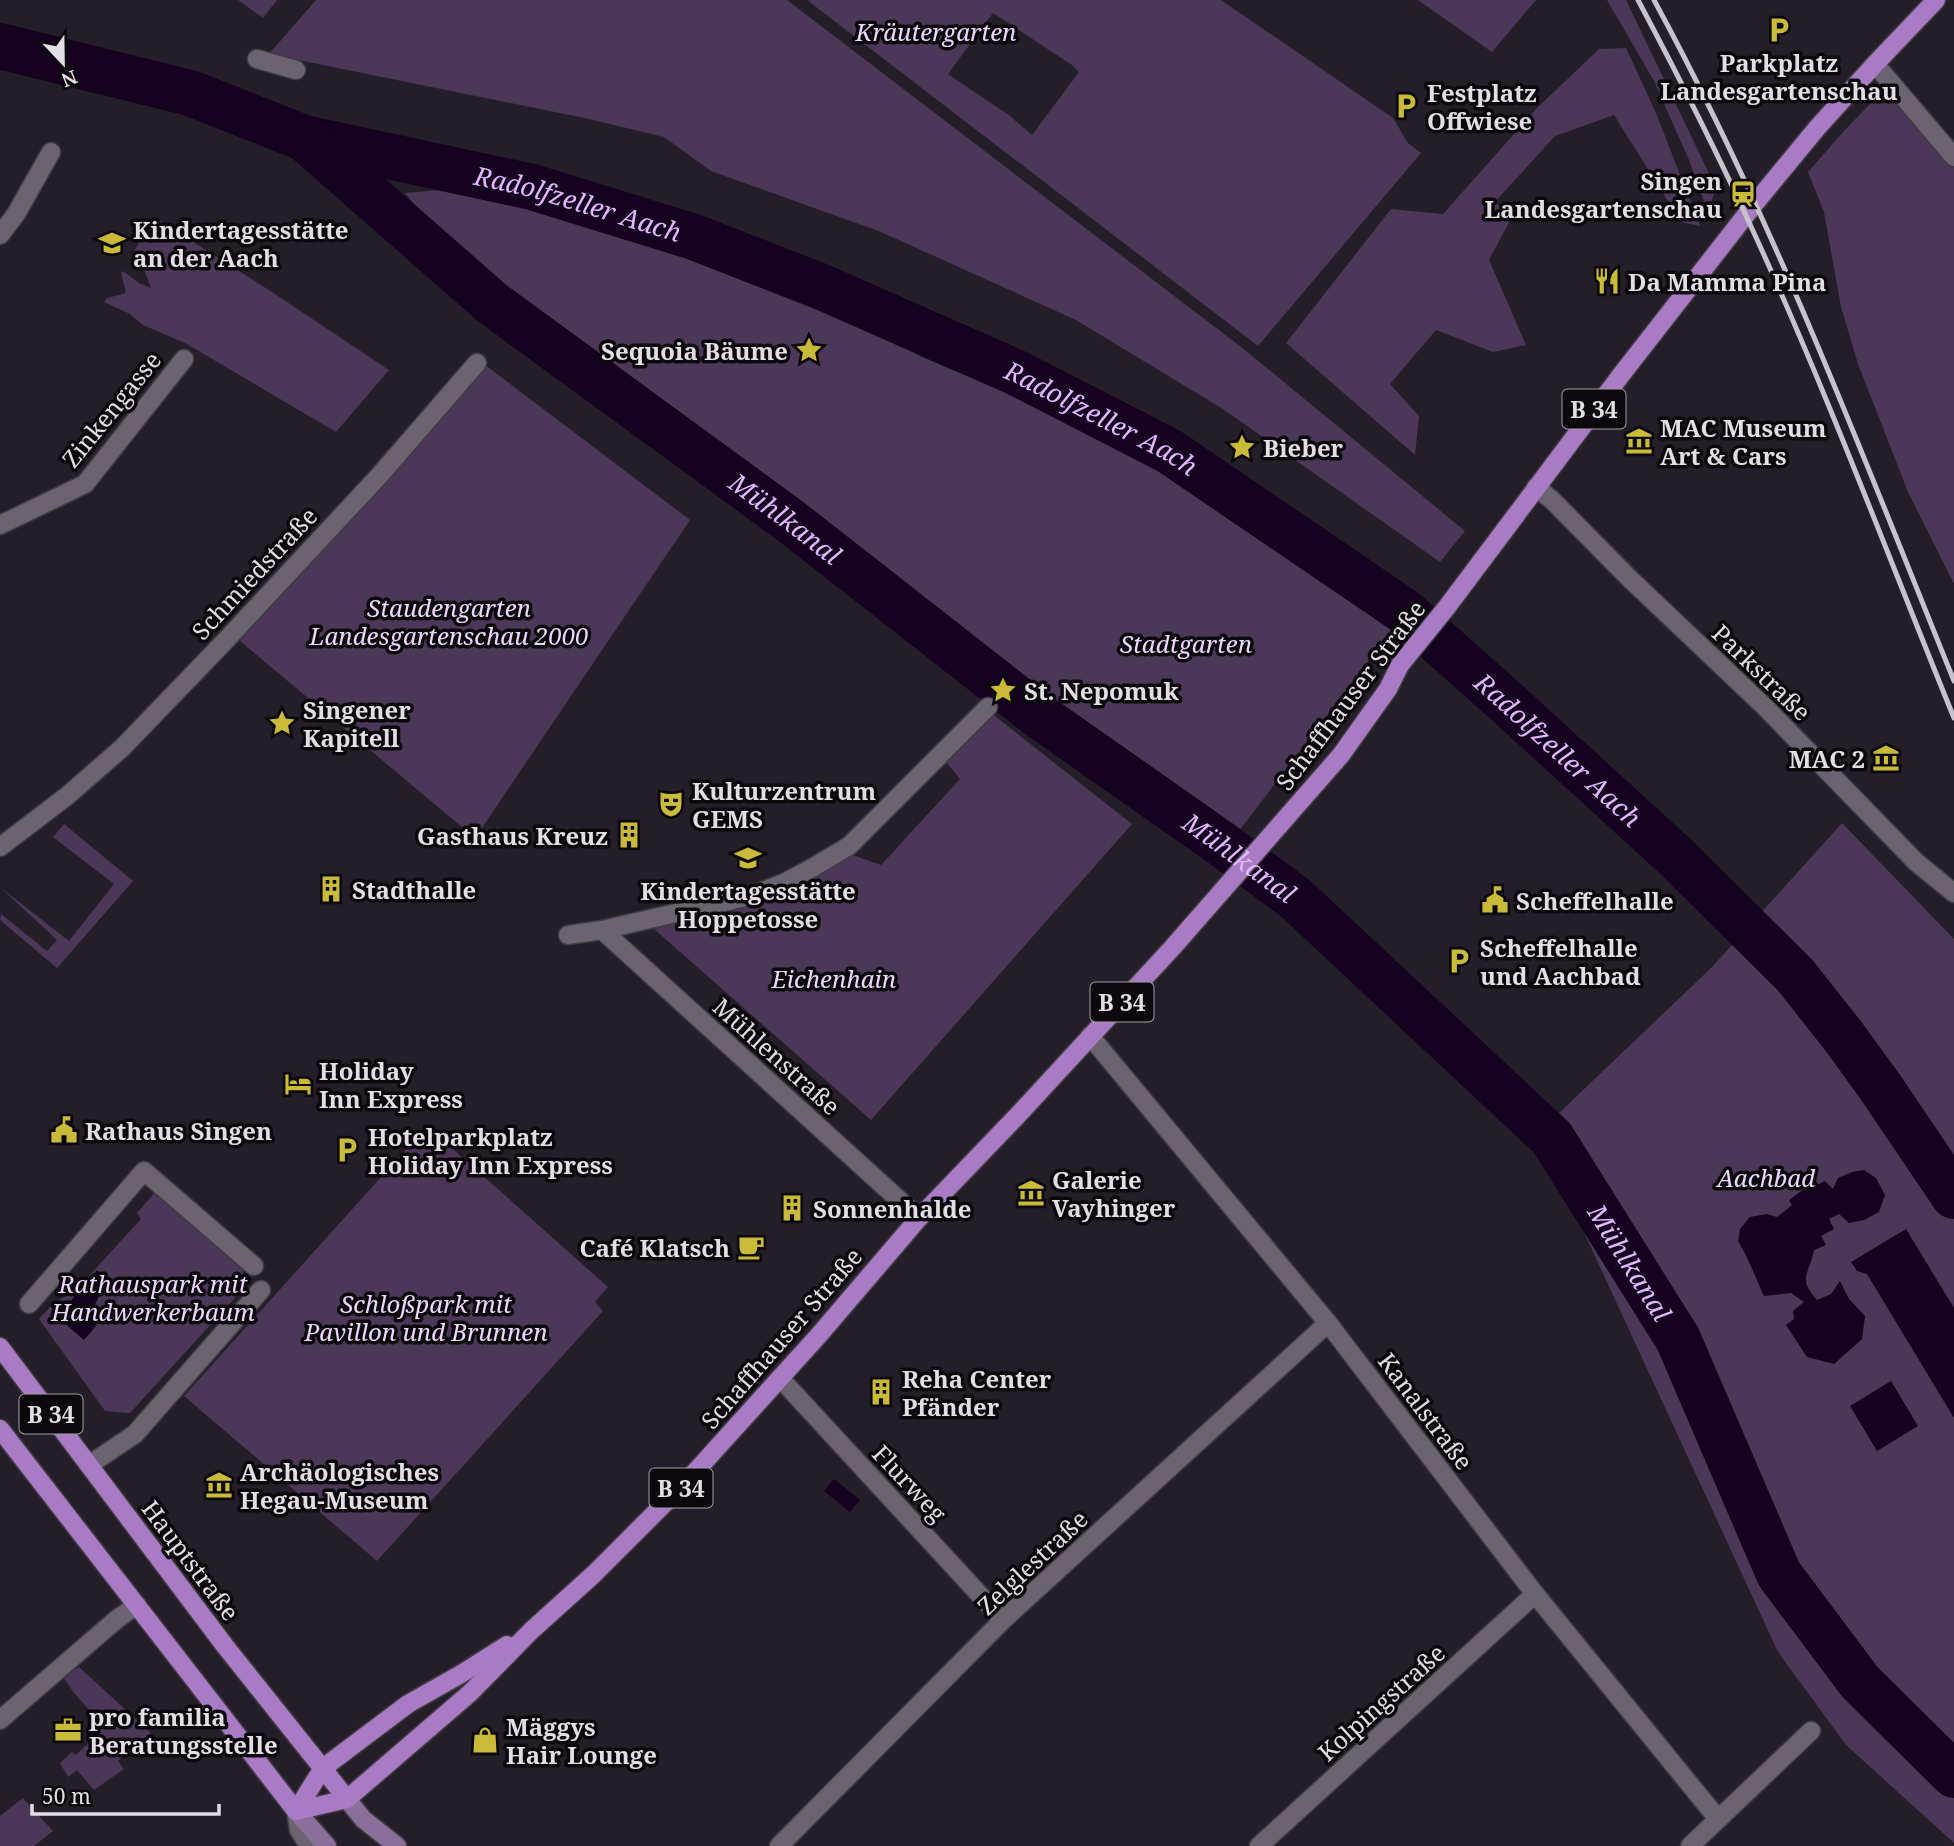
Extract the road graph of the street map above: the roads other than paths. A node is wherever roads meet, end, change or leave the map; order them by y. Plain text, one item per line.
1 (1936, 0) edge
2 (257, 59) dead end
3 (1875, 64) junction
4 (296, 70) dead end
5 (51, 152) dead end
6 (1954, 158) edge
7 (0, 235) edge
8 (184, 359) dead end
9 (477, 363) dead end
10 (1536, 487) junction
11 (0, 525) edge
12 (988, 707) dead end
13 (0, 847) edge
14 (1954, 893) edge
15 (602, 930) junction
16 (568, 935) dead end
17 (1090, 1036) junction
18 (919, 1217) junction
19 (254, 1266) dead end
20 (261, 1290) dead end
21 (29, 1304) dead end
22 (1328, 1323) junction
23 (0, 1347) edge
24 (780, 1378) junction
25 (0, 1429) edge
26 (89, 1465) junction
27 (1535, 1594) junction
28 (137, 1605) junction
29 (1003, 1620) junction
30 (532, 1630) junction
31 (0, 1720) edge
32 (1811, 1731) dead end
33 (323, 1768) junction
34 (347, 1799) junction
35 (296, 1811) junction
36 (1718, 1819) junction
37 (309, 1846) edge
38 (327, 1846) edge
39 (397, 1846) edge
40 (779, 1846) edge
41 (1259, 1846) edge
42 (1690, 1846) edge

1 - 3 main road, Schaffhauser Straße / B 34
2 - 4 street
3 - 6 street
3 - 10 main road, Schaffhauser Straße / B 34
5 - 7 street
8 - 11 street, Zinkengasse
9 - 13 street, Schmiedstraße
10 - 14 street, Parkstraße
10 - 17 main road, Schaffhauser Straße / B 34
12 - 15 street
15 - 16 street
15 - 18 street, Mühlenstraße
17 - 18 main road, Schaffhauser Straße / B 34
17 - 22 street, Kanalstraße
18 - 24 main road, Schaffhauser Straße / B 34
19 - 21 street
20 - 26 street
22 - 27 street, Kanalstraße
22 - 29 street, Zelglestraße
23 - 26 main road, Hauptstraße / B 34
24 - 29 street, Flurweg
24 - 30 main road, Schaffhauser Straße / B 34
25 - 28 main road, B 34
26 - 33 main road, Hauptstraße / B 34
27 - 36 street, Kanalstraße
27 - 41 street, Kolpingstraße
28 - 31 street
28 - 35 main road, B 34
29 - 40 street, Zelglestraße
30 - 33 main road, Schaffhauser Straße / B 34
30 - 34 main road, Schaffhauser Straße / B 34
32 - 36 street
33 - 34 main road, Hauptstraße
33 - 35 main road, Schaffhauser Straße / B 34
34 - 35 main road, Schaffhauser Straße / B 34
34 - 39 main road
35 - 37 street
35 - 38 main road
36 - 42 street

